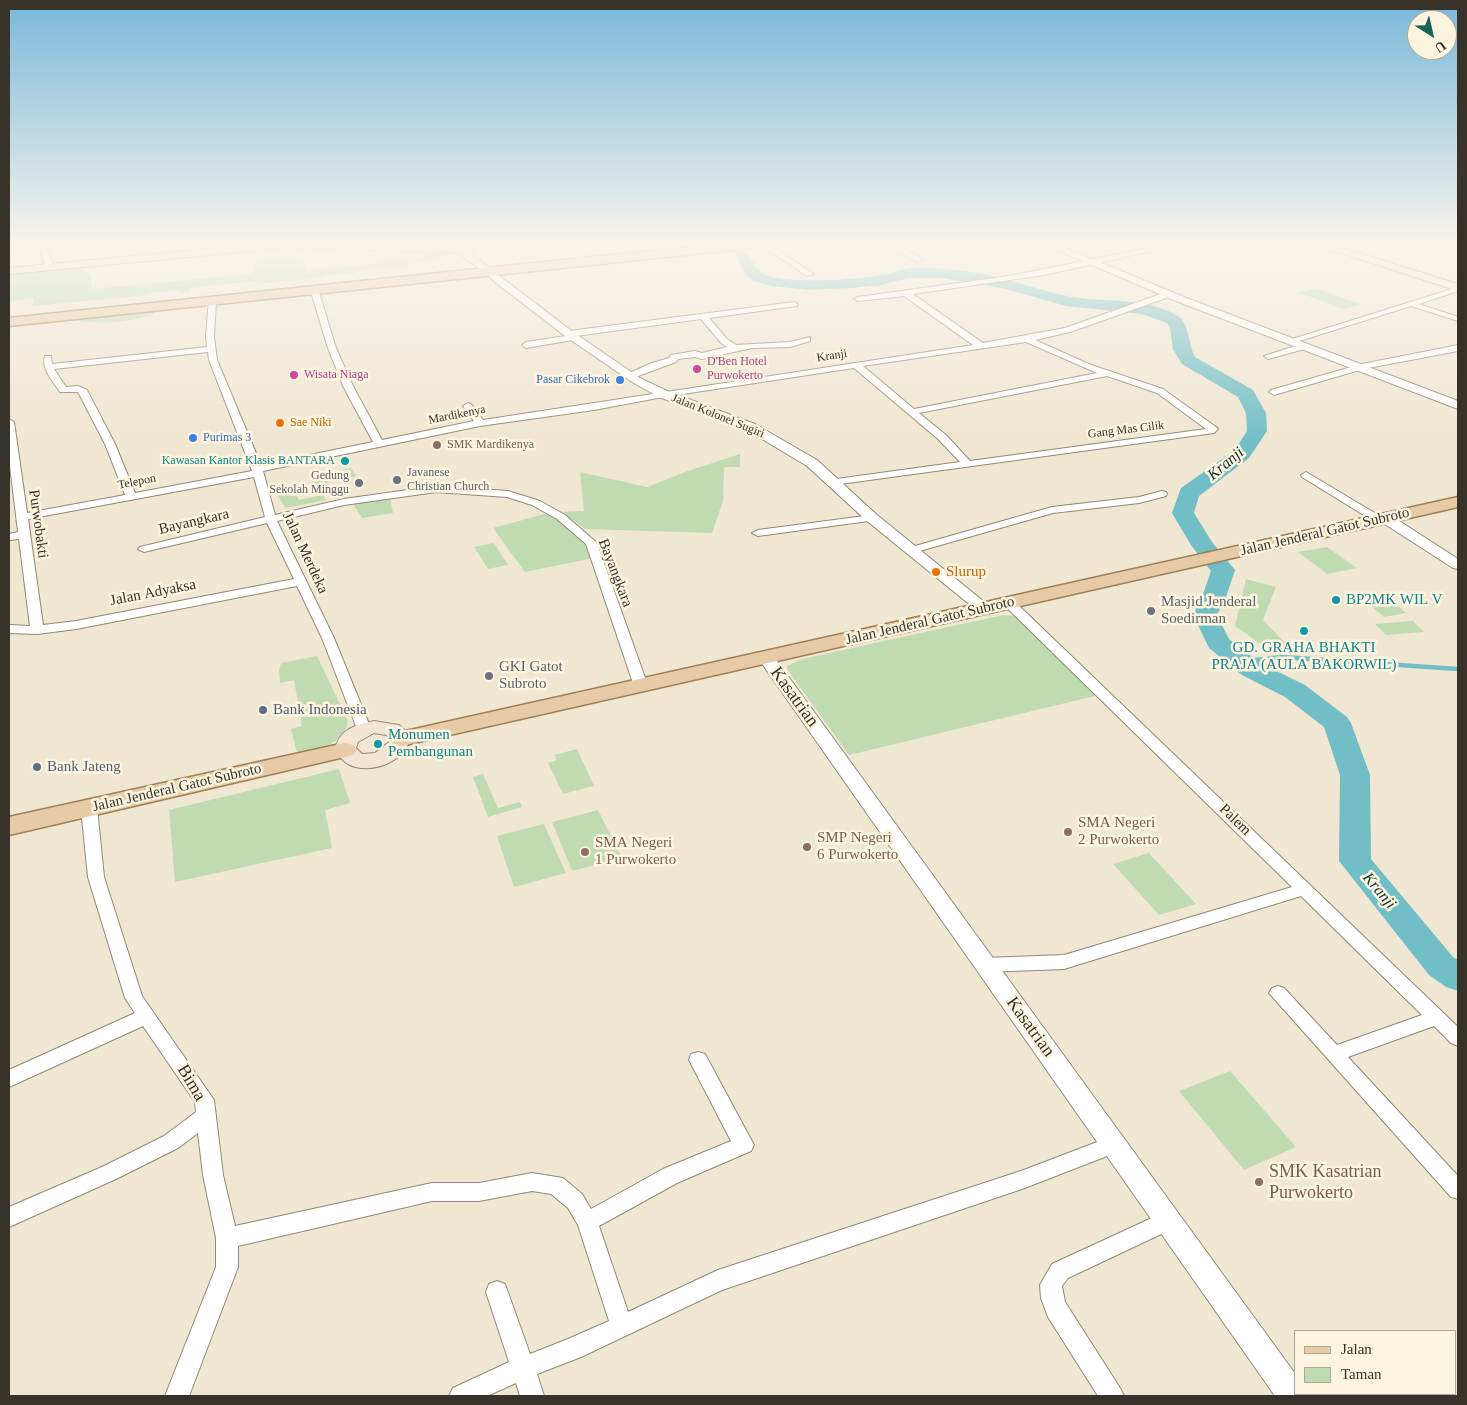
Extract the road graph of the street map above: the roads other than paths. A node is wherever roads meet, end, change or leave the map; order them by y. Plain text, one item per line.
1 (129, 310) edge
2 (212, 310) edge
3 (321, 310) edge
4 (537, 310) edge
5 (747, 310) edge
6 (929, 310) edge
7 (1126, 310) edge
8 (1209, 310) edge
9 (1394, 310) edge
10 (1429, 310) edge
11 (702, 315) junction
12 (1457, 319) dead end
13 (9, 322) edge
14 (571, 336) junction
15 (807, 339) dead end
16 (1027, 339) junction
17 (1290, 341) junction
18 (526, 345) dead end
19 (981, 346) junction
20 (1305, 346) junction
21 (734, 348) junction
22 (1458, 348) edge
23 (211, 349) junction
24 (1268, 356) dead end
25 (854, 365) junction
26 (1362, 368) junction
27 (1106, 374) junction
28 (630, 376) junction
29 (1274, 392) dead end
30 (664, 394) junction
31 (1458, 405) edge
32 (468, 406) dead end
33 (911, 412) junction
34 (9, 422) edge
35 (480, 423) junction
36 (378, 443) junction
37 (967, 464) junction
38 (258, 471) junction
39 (1306, 475) dead end
40 (833, 482) junction
41 (1162, 494) dead end
42 (14, 495) edge
43 (131, 497) junction
44 (1458, 502) edge
45 (21, 517) junction
46 (872, 518) junction
47 (1382, 519) junction
48 (271, 520) junction
49 (758, 533) dead end
50 (24, 535) junction
51 (9, 537) edge
52 (144, 549) dead end
53 (912, 550) junction
54 (1458, 565) edge
55 (302, 581) junction
56 (1010, 604) junction
57 (985, 609) junction
58 (9, 628) edge
59 (37, 630) junction
60 (766, 658) junction
61 (640, 686) junction
62 (364, 729) junction
63 (401, 739) junction
64 (345, 750) junction
65 (89, 808) junction
66 (9, 826) edge
67 (1306, 889) junction
68 (985, 965) junction
69 (1278, 993) dead end
70 (146, 1016) junction
71 (1437, 1017) junction
72 (1458, 1038) edge
73 (1334, 1054) junction
74 (698, 1060) dead end
75 (9, 1079) edge
76 (206, 1116) junction
77 (1113, 1145) junction
78 (1458, 1190) edge
79 (9, 1217) edge
80 (1167, 1221) junction
81 (587, 1222) junction
82 (227, 1238) junction
83 (497, 1292) dead end
84 (622, 1324) junction
85 (523, 1368) junction
86 (177, 1396) edge
87 (461, 1396) edge
88 (532, 1396) edge
89 (1112, 1396) edge
90 (1293, 1396) edge

1 - 13 main road
2 - 23 street, Jalan Merdeka
3 - 36 street
4 - 14 street, Jalan Kolonel Sugiri
5 - 11 street
6 - 19 street
7 - 16 street, Kranji
8 - 17 street
9 - 17 street
10 - 12 street
11 - 14 street
11 - 21 street
14 - 18 street
14 - 28 street, Jalan Kolonel Sugiri
15 - 21 street
16 - 19 street, Kranji
16 - 27 street, Gang Mas Cilik
17 - 20 street
19 - 25 street, Kranji
20 - 24 street
20 - 26 street
21 - 28 street
22 - 26 street
23 - 38 street, Jalan Merdeka
23 - 43 street
25 - 30 street, Kranji
25 - 33 street
26 - 29 street
26 - 31 street
27 - 33 street
27 - 37 street, Gang Mas Cilik
28 - 30 street, Jalan Kolonel Sugiri
30 - 35 street, Mardikenya
30 - 40 street, Jalan Kolonel Sugiri
32 - 35 street
33 - 37 street
34 - 42 street, Purwobakti
35 - 36 street, Mardikenya
36 - 38 street, Mardikenya
37 - 40 street, Gang Mas Cilik
38 - 43 street, Telepon
38 - 48 street, Jalan Merdeka
39 - 47 street
40 - 46 street, Jalan Kolonel Sugiri
41 - 53 street
42 - 45 street, Purwobakti
43 - 45 street, Telepon
44 - 47 main road, Jalan Jenderal Gatot Subroto
45 - 50 street, Purwobakti
46 - 49 street
46 - 53 street, Jalan Kolonel Sugiri
47 - 54 street
47 - 56 main road, Jalan Jenderal Gatot Subroto
48 - 52 street, Bayangkara
48 - 55 street, Jalan Merdeka
48 - 61 street, Bayangkara
50 - 51 street
50 - 59 street, Purwobakti
53 - 57 street, Jalan Kolonel Sugiri
55 - 59 street, Jalan Adyaksa
55 - 62 street, Jalan Merdeka
56 - 57 main road, Jalan Jenderal Gatot Subroto
56 - 67 street, Palem
57 - 60 main road, Jalan Jenderal Gatot Subroto
58 - 59 street, Jalan Adyaksa
60 - 61 main road, Jalan Jenderal Gatot Subroto
60 - 68 street, Kasatrian
61 - 63 main road, Jalan Jenderal Gatot Subroto
62 - 63 main road
62 - 64 main road
63 - 64 main road
64 - 65 main road, Jalan Jenderal Gatot Subroto
65 - 66 main road, Jalan Jenderal Gatot Subroto
65 - 70 street, Bima
67 - 68 street
67 - 71 street, Palem
68 - 77 street, Kasatrian
69 - 73 street
70 - 75 street
70 - 76 street, Bima
71 - 72 street, Palem
71 - 73 street
73 - 78 street
74 - 81 street
76 - 79 street
76 - 82 street, Bima
77 - 80 street, Kasatrian
77 - 84 street
80 - 89 street
80 - 90 street, Kasatrian
81 - 82 street
81 - 84 street
82 - 86 street, Bima
83 - 85 street
84 - 85 street
85 - 87 street
85 - 88 street

